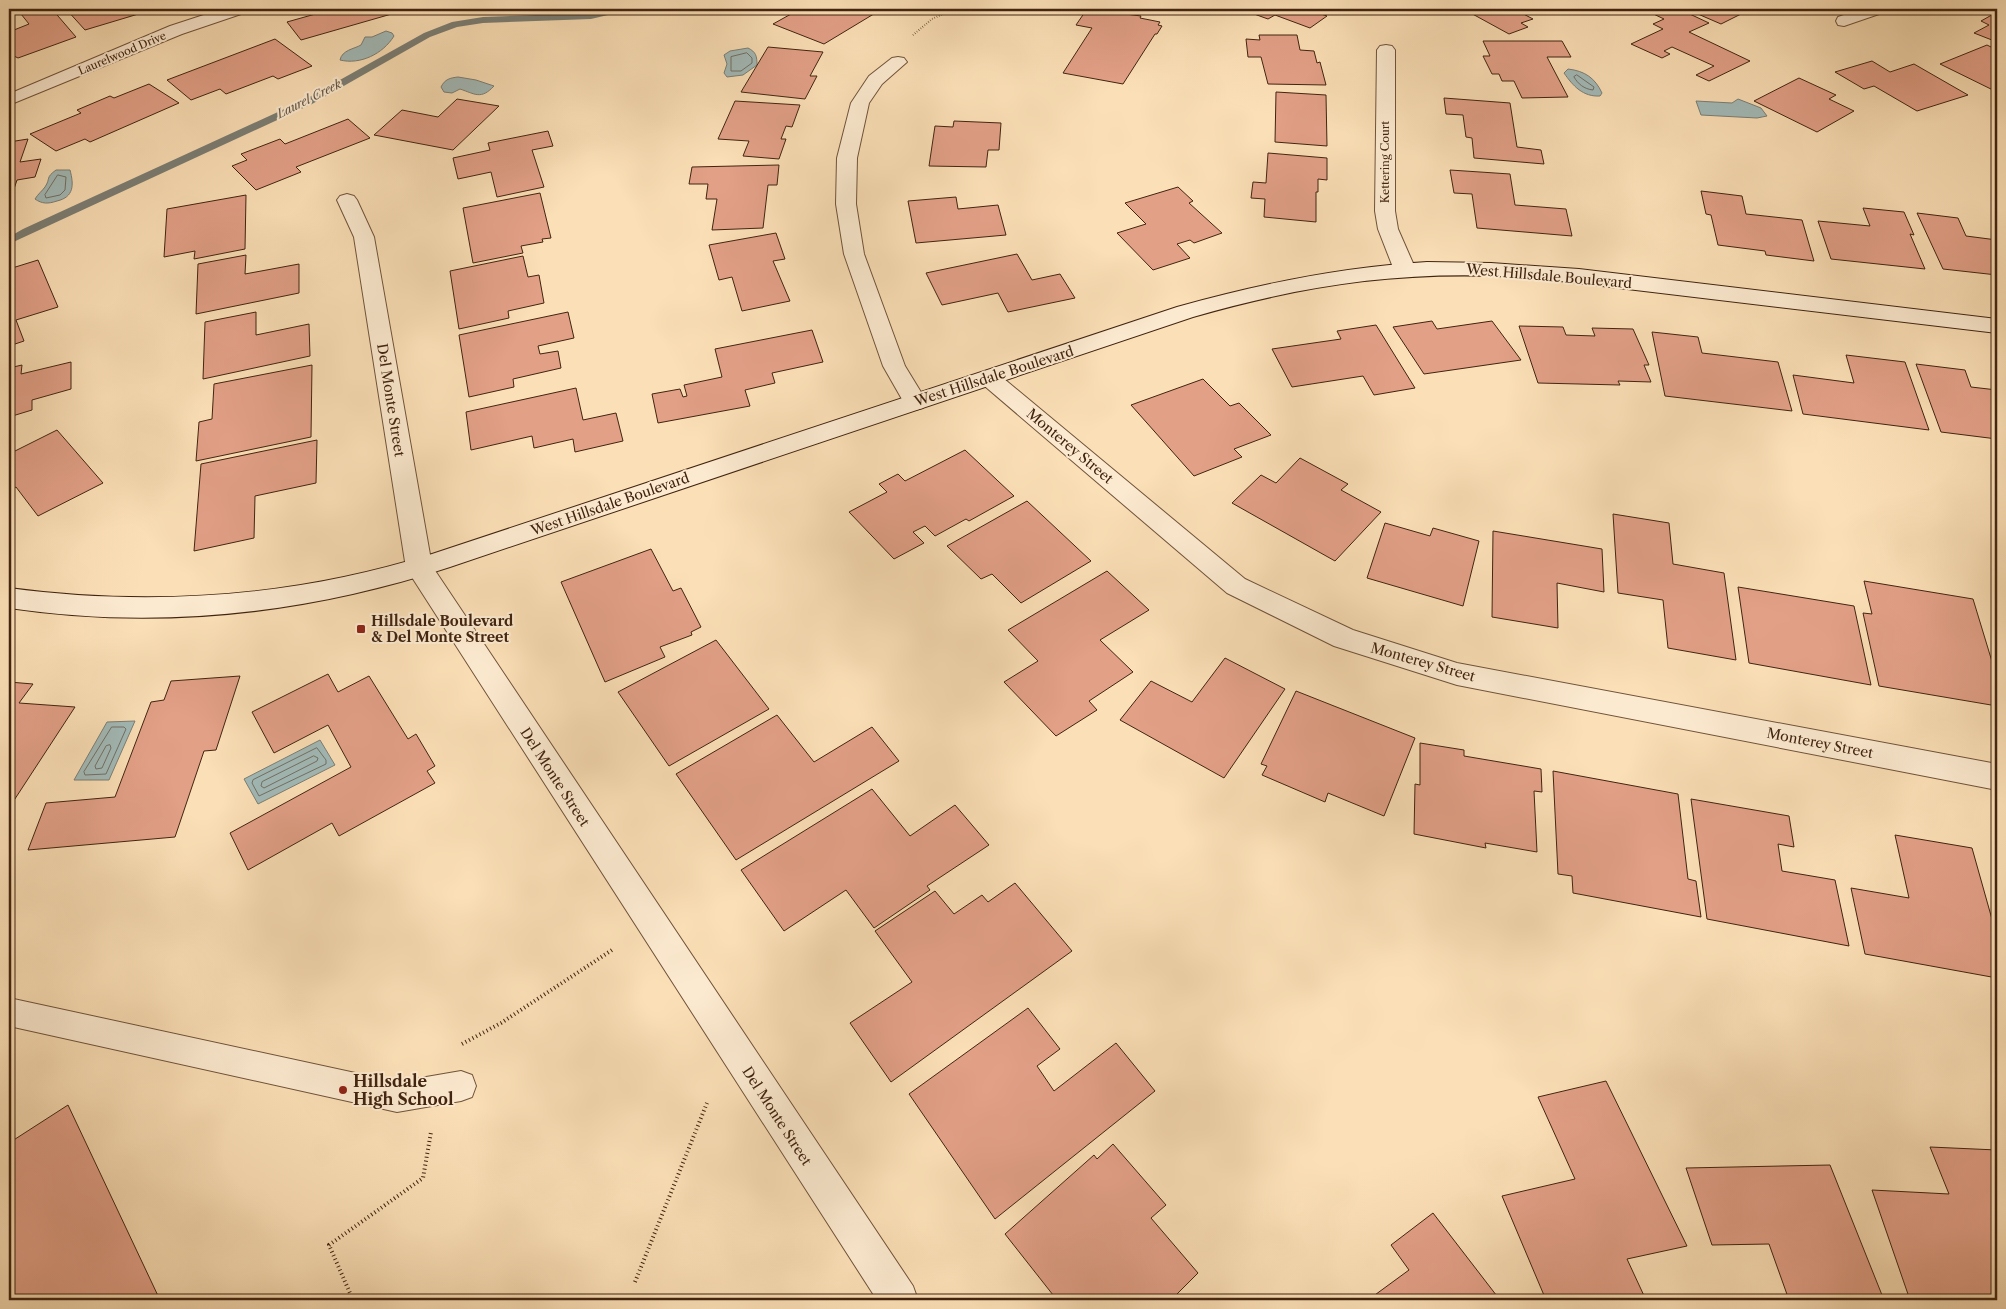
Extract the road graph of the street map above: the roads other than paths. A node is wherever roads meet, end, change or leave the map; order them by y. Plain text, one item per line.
1 (238, 9) edge
2 (1876, 9) edge
3 (1844, 21) dead end
4 (1386, 50) dead end
5 (898, 62) road end
6 (9, 100) edge
7 (347, 200) dead end
8 (1405, 270) junction
9 (1997, 326) edge
10 (988, 378) junction
11 (915, 402) junction
12 (419, 568) junction
13 (9, 598) edge
14 (1997, 777) edge
15 (9, 1012) edge
16 (461, 1086) dead end
17 (899, 1300) edge

1 - 6 street, Laurelwood Drive
2 - 3 street
4 - 8 street, Kettering Court
5 - 11 street
7 - 12 street, Del Monte Street
8 - 9 street, West Hillsdale Boulevard
8 - 10 street, West Hillsdale Boulevard
10 - 11 street, West Hillsdale Boulevard
10 - 14 street, Monterey Street
11 - 12 street, West Hillsdale Boulevard
12 - 13 street, West Hillsdale Boulevard
12 - 17 street, Del Monte Street
15 - 16 lane

